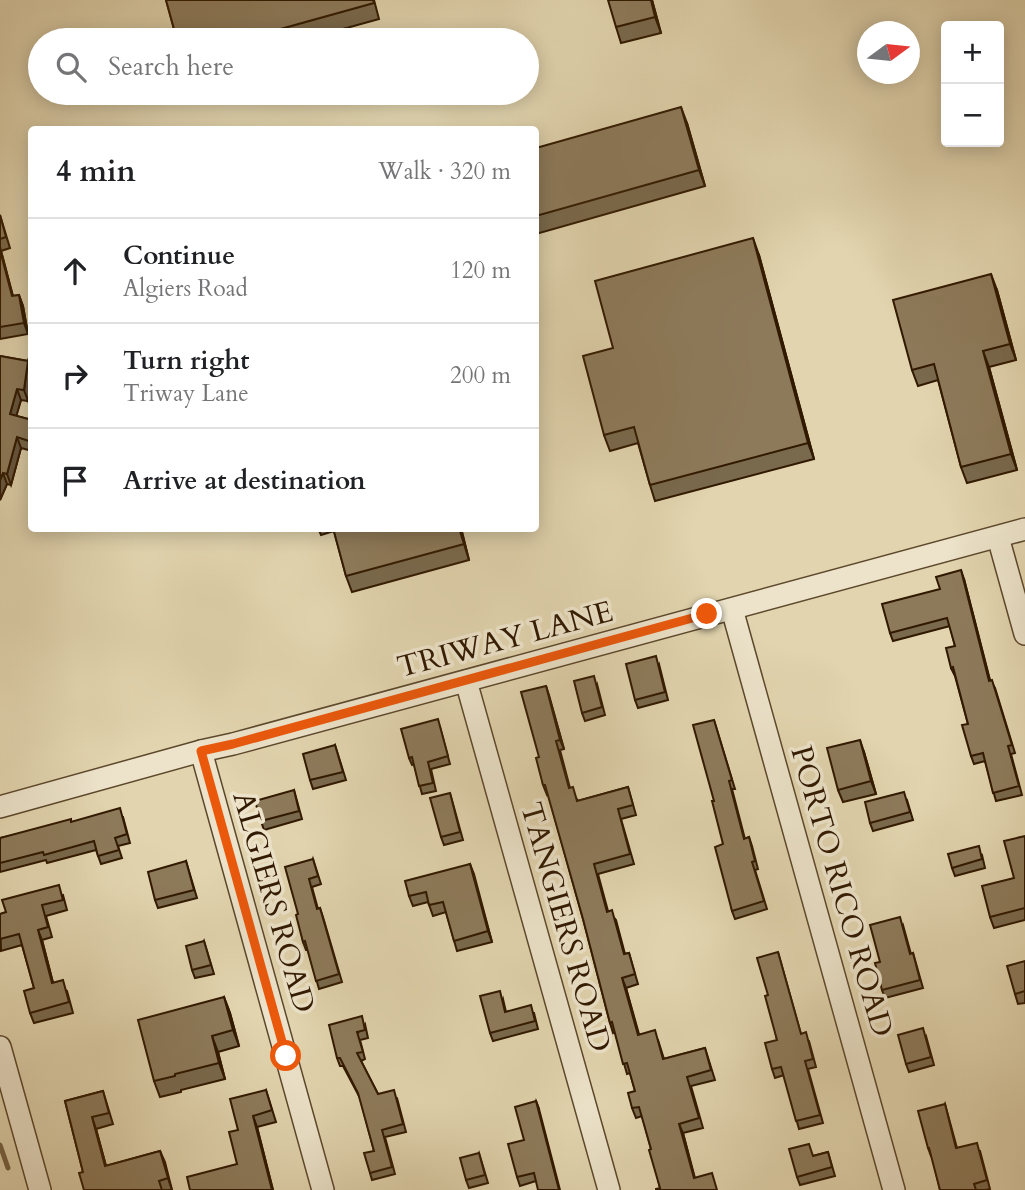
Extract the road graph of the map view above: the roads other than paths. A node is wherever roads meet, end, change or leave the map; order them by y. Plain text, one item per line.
1 (1025, 529) edge
2 (998, 537) junction
3 (732, 609) junction
4 (1025, 634) edge
5 (466, 681) junction
6 (201, 751) junction
7 (0, 807) edge
8 (0, 1047) edge
9 (40, 1190) edge
10 (323, 1190) edge
11 (609, 1190) edge
12 (894, 1190) edge

1 - 2 street, TRIWAY LANE
2 - 3 street, TRIWAY LANE
2 - 4 street
3 - 5 street, TRIWAY LANE
3 - 12 street, PORTO RICO ROAD
5 - 6 street, TRIWAY LANE
5 - 11 street, TANGIERS ROAD
6 - 7 street, TRIWAY LANE
6 - 10 street, ALGIERS ROAD
8 - 9 street

